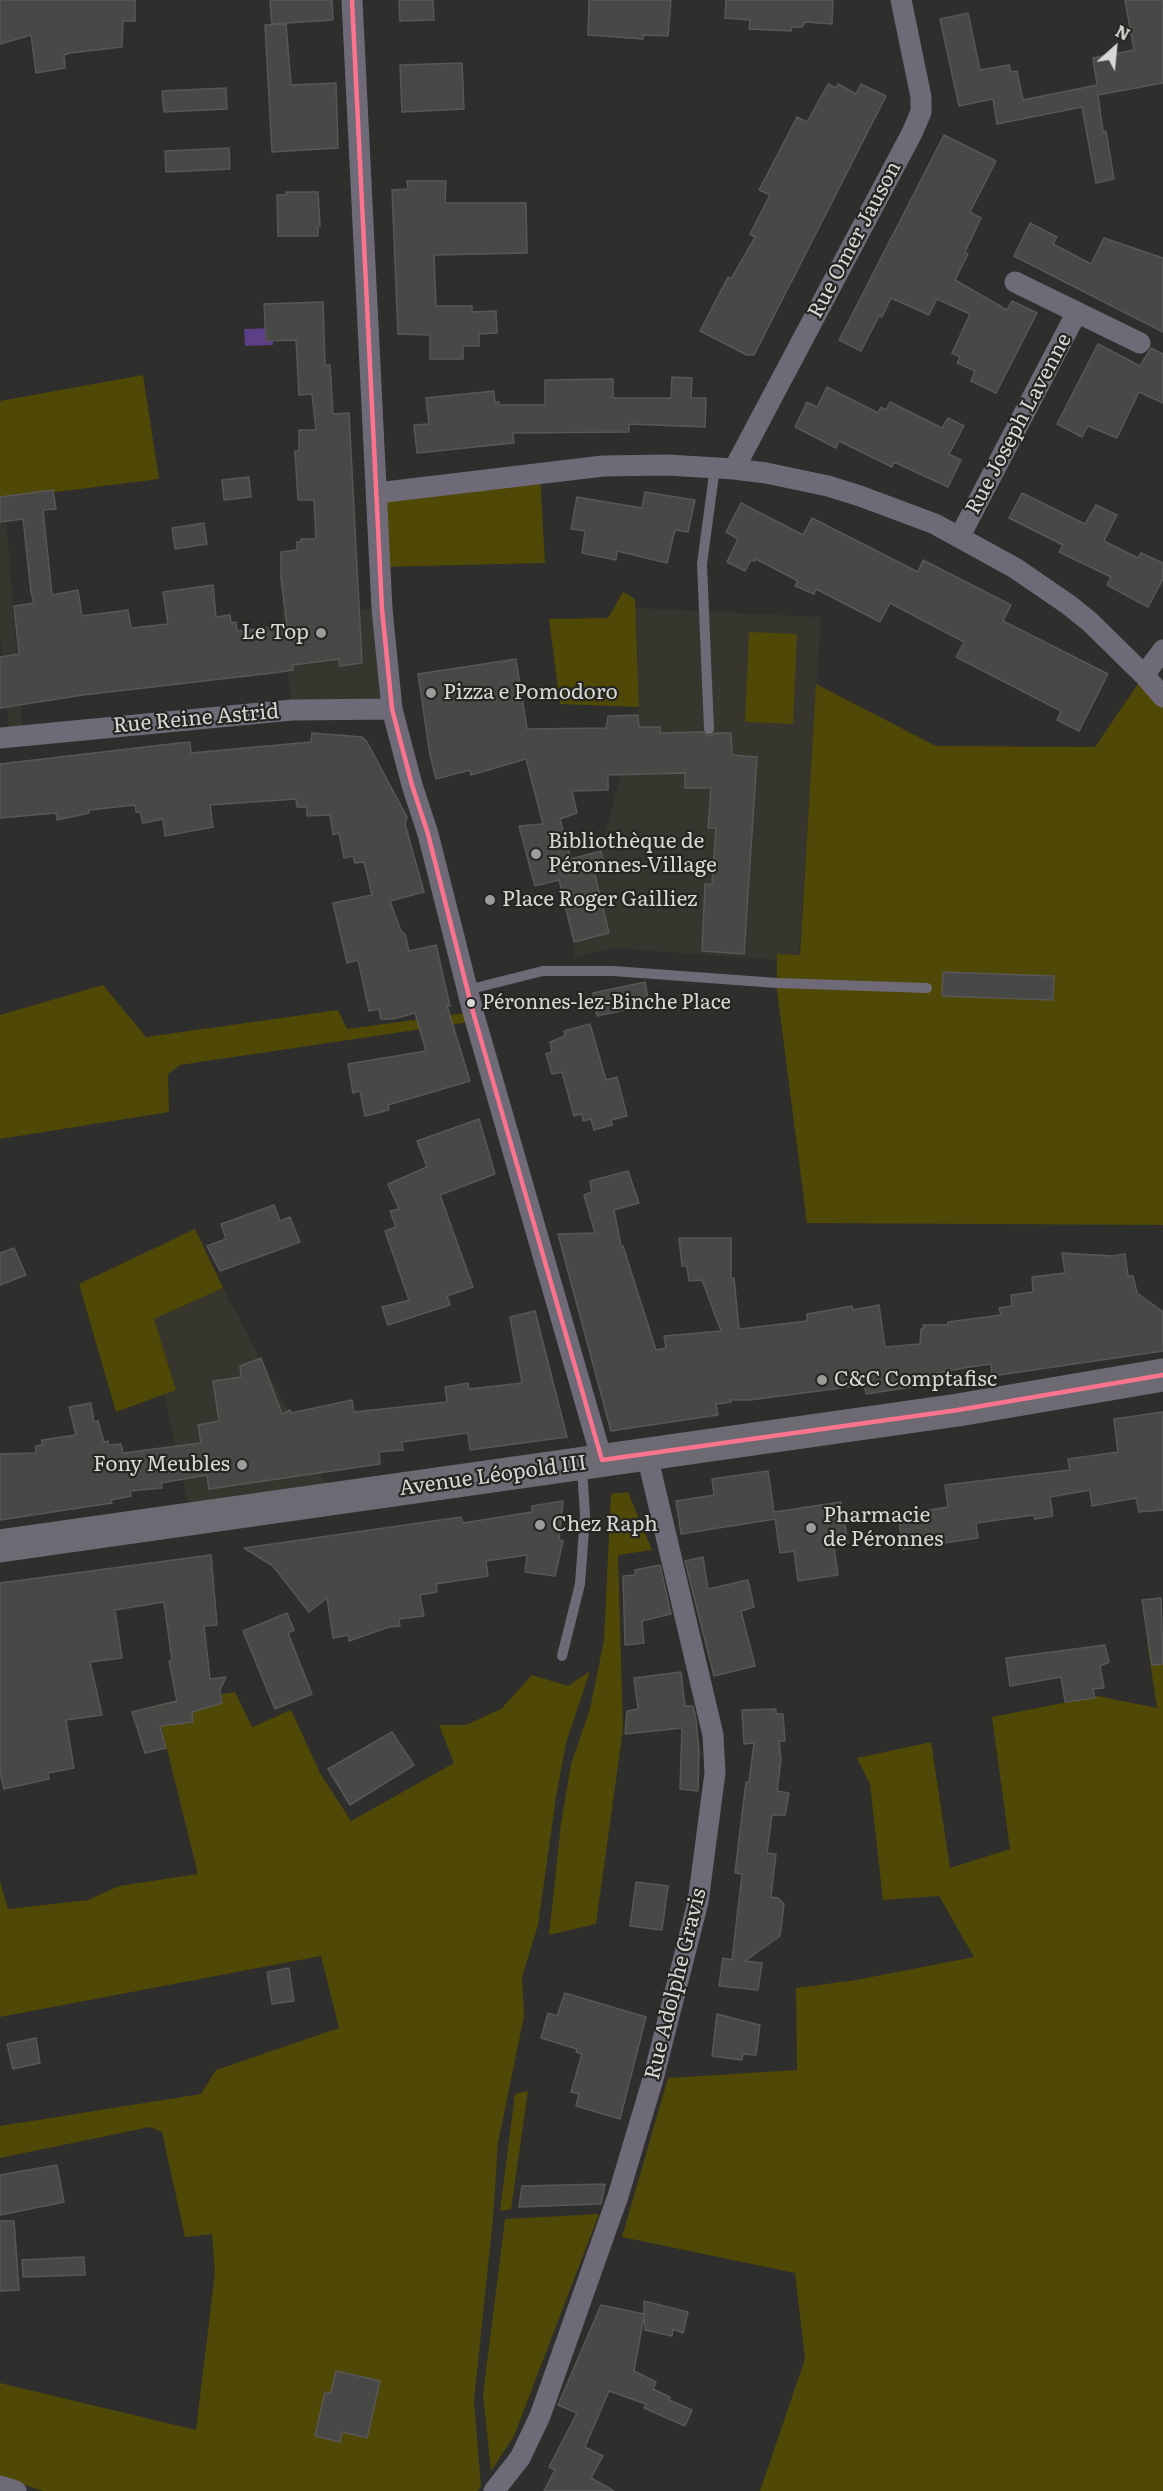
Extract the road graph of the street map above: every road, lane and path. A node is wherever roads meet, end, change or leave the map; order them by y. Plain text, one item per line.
1 (352, 0) edge
2 (901, 0) edge
3 (1015, 282) dead end
4 (1077, 312) junction
5 (1140, 343) dead end
6 (724, 468) junction
7 (377, 493) junction
8 (960, 536) junction
9 (1163, 650) edge
10 (1144, 675) junction
11 (1163, 697) edge
12 (392, 709) junction
13 (709, 729) dead end
14 (0, 738) edge
15 (927, 988) dead end
16 (467, 990) junction
17 (1163, 1375) edge
18 (647, 1455) junction
19 (592, 1462) junction
20 (0, 1546) edge
21 (562, 1656) dead end
22 (0, 2486) edge
23 (16, 2491) edge
24 (494, 2491) edge

1 - 7 street
2 - 6 street, Rue Omer Jauson
3 - 4 street, Rue Joseph Lavenne
4 - 5 street, Rue Joseph Lavenne
4 - 8 street, Rue Joseph Lavenne
6 - 7 street
6 - 8 street
6 - 13 lane
7 - 12 street
8 - 10 street
9 - 10 street
10 - 11 street
12 - 14 street, Rue Reine Astrid
12 - 16 street
15 - 16 lane
16 - 19 street
17 - 18 main road, Avenue Léopold III
18 - 19 main road, Avenue Léopold III
18 - 24 street, Rue Adolphe Gravis
19 - 20 main road, Avenue Léopold III
19 - 21 lane
22 - 23 street

